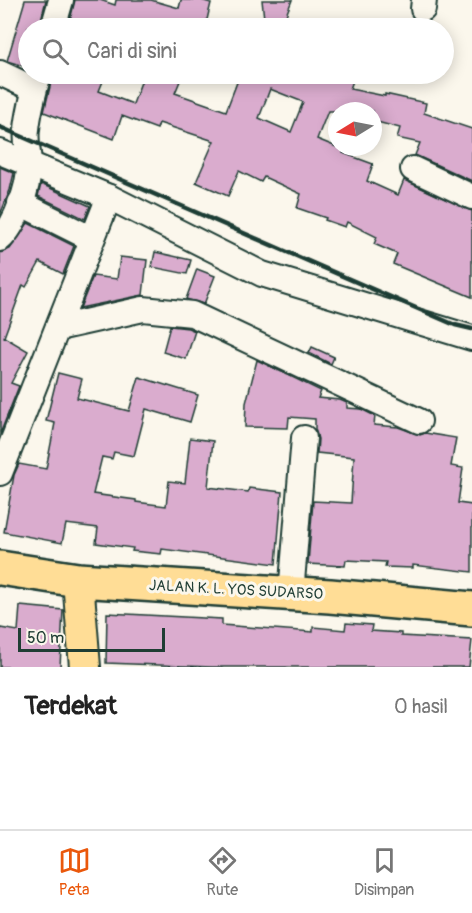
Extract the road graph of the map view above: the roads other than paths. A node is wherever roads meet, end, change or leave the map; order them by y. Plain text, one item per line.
1 (61, 0) edge
2 (56, 18) edge
3 (0, 73) edge
4 (18, 77) edge
5 (36, 84) edge
6 (0, 152) edge
7 (29, 165) junction
8 (413, 169) dead end
9 (472, 196) edge
10 (109, 197) junction
11 (20, 203) junction
12 (0, 239) edge
13 (92, 240) junction
14 (58, 328) junction
15 (472, 338) edge
16 (419, 421) dead end
17 (304, 438) dead end
18 (0, 473) edge
19 (0, 568) edge
20 (0, 589) edge
21 (78, 590) junction
22 (291, 594) junction
23 (472, 609) edge
24 (472, 627) edge
25 (85, 667) edge

1 - 2 street
3 - 4 street
5 - 7 street
6 - 7 street
7 - 10 street
7 - 11 street
8 - 9 street
10 - 13 street
10 - 15 street
11 - 12 street
11 - 13 street
13 - 14 street
14 - 16 street
14 - 18 street
17 - 22 street
19 - 21 highway, JALAN K. L. YOS SUDARSO
20 - 21 highway, JALAN K. L. YOS SUDARSO
21 - 22 highway, JALAN K. L. YOS SUDARSO
21 - 24 highway, JALAN K. L. YOS SUDARSO
21 - 25 main road
22 - 23 highway, JALAN K. L. YOS SUDARSO

